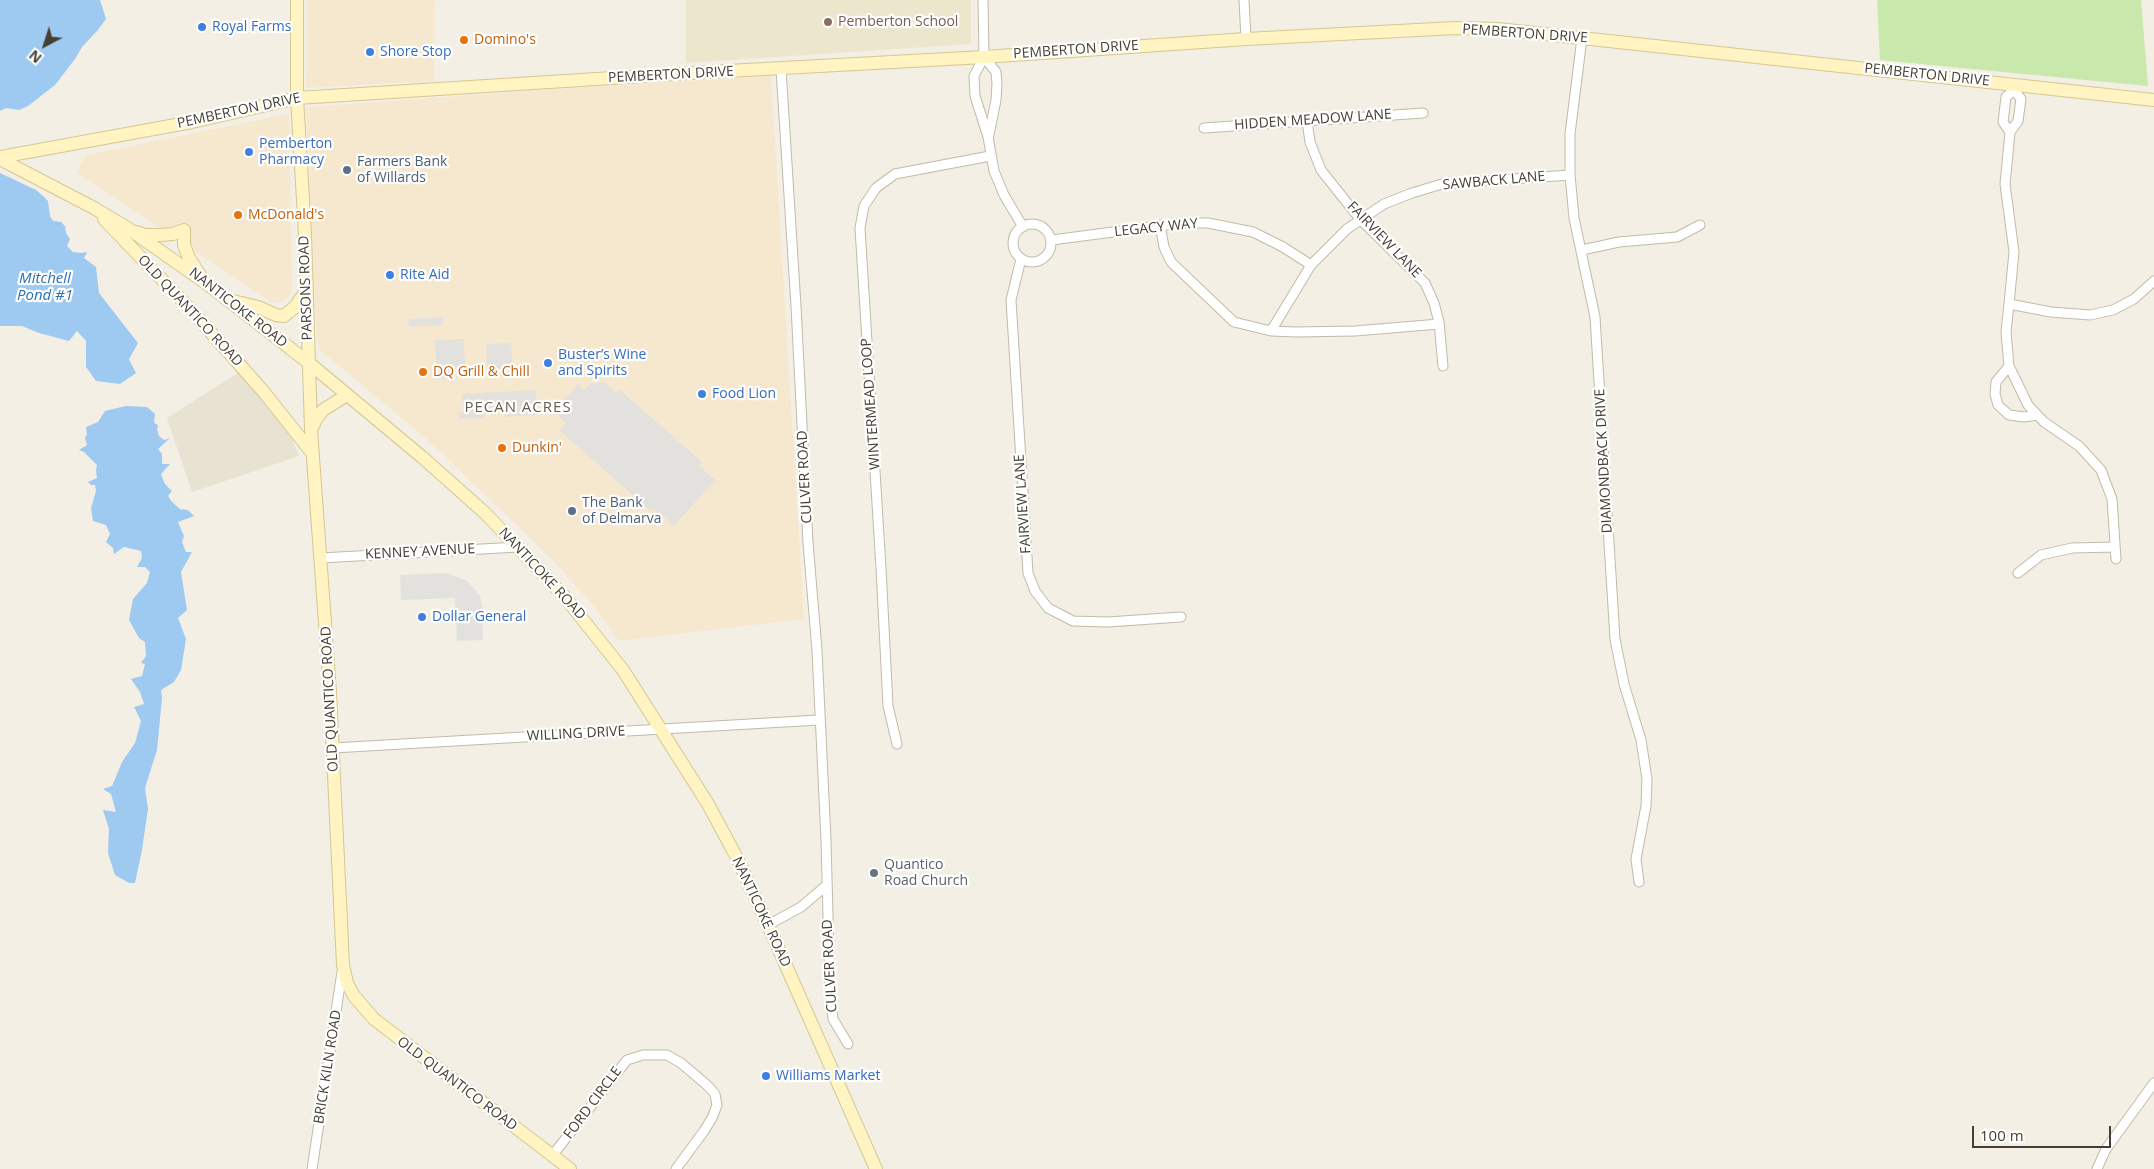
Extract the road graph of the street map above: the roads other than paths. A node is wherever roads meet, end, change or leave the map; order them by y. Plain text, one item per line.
1 (297, 0) edge
2 (983, 0) edge
3 (1244, 0) edge
4 (1582, 38) junction
5 (1246, 39) junction
6 (984, 57) junction
7 (781, 68) junction
8 (2014, 87) junction
9 (297, 98) junction
10 (2154, 100) edge
11 (1423, 113) dead end
12 (1307, 121) junction
13 (1204, 128) dead end
14 (2010, 132) junction
15 (988, 137) junction
16 (990, 156) junction
17 (0, 158) edge
18 (1570, 175) junction
19 (94, 208) junction
20 (1360, 219) junction
21 (1160, 225) junction
22 (1700, 225) dead end
23 (1023, 227) junction
24 (129, 229) junction
25 (1052, 240) junction
26 (1582, 250) junction
27 (1021, 259) junction
28 (1310, 265) junction
29 (2154, 280) edge
30 (206, 283) junction
31 (307, 288) junction
32 (227, 299) junction
33 (2009, 304) junction
34 (1439, 324) junction
35 (1271, 331) junction
36 (308, 363) junction
37 (1443, 366) dead end
38 (2009, 366) junction
39 (347, 395) junction
40 (2037, 415) junction
41 (311, 430) junction
42 (314, 456) junction
43 (518, 547) junction
44 (2115, 547) junction
45 (321, 558) junction
46 (2116, 559) dead end
47 (2018, 573) dead end
48 (1181, 617) dead end
49 (819, 720) junction
50 (662, 730) junction
51 (897, 744) dead end
52 (333, 748) junction
53 (1639, 882) dead end
54 (827, 885) junction
55 (768, 925) junction
56 (343, 965) junction
57 (848, 1044) dead end
58 (2154, 1083) edge
59 (552, 1156) junction
60 (312, 1169) edge
61 (570, 1169) edge
62 (676, 1169) edge
63 (876, 1169) edge
64 (2097, 1169) edge

1 - 9 street, PARSONS ROAD
2 - 6 street
3 - 5 street
4 - 5 street, PEMBERTON DRIVE
4 - 8 street, PEMBERTON DRIVE
4 - 18 street, DIAMONDBACK DRIVE
5 - 6 street, PEMBERTON DRIVE
6 - 7 street, PEMBERTON DRIVE
6 - 15 street
6 - 15 street
7 - 9 street, PEMBERTON DRIVE
7 - 49 street, CULVER ROAD
8 - 10 street, PEMBERTON DRIVE
8 - 14 street
8 - 14 street
9 - 17 street, PEMBERTON DRIVE
9 - 31 street, PARSONS ROAD
11 - 12 street, HIDDEN MEADOW LANE
12 - 13 street, HIDDEN MEADOW LANE
12 - 20 street, FAIRVIEW LANE
14 - 33 street
15 - 16 street
16 - 23 street
16 - 51 street, WINTERMEAD LOOP
17 - 19 street, NANTICOKE ROAD
18 - 20 street, SAWBACK LANE
18 - 26 street, DIAMONDBACK DRIVE
19 - 24 street, NANTICOKE ROAD
19 - 42 street, OLD QUANTICO ROAD
20 - 28 street, SAWBACK LANE
20 - 34 street, FAIRVIEW LANE
21 - 25 street, LEGACY WAY
21 - 28 street, LEGACY WAY
21 - 35 street
22 - 26 street
23 - 25 street
23 - 27 street
24 - 30 street, NANTICOKE ROAD
24 - 30 street
25 - 27 street
26 - 53 street, DIAMONDBACK DRIVE
27 - 48 street, FAIRVIEW LANE
28 - 35 street, SAWBACK LANE
29 - 33 street
30 - 32 street, NANTICOKE ROAD
31 - 32 street
31 - 36 street, PARSONS ROAD
32 - 36 street, NANTICOKE ROAD
33 - 38 street
34 - 35 street
34 - 37 street, FAIRVIEW LANE
36 - 39 street, NANTICOKE ROAD
36 - 41 street, PARSONS ROAD
38 - 40 street
38 - 40 street
39 - 41 street
39 - 43 street, NANTICOKE ROAD
40 - 44 street
41 - 42 street, PARSONS ROAD
42 - 45 street, OLD QUANTICO ROAD
43 - 45 street, KENNEY AVENUE
43 - 50 street, NANTICOKE ROAD
44 - 46 street
44 - 47 street
45 - 52 street, OLD QUANTICO ROAD
49 - 50 street, WILLING DRIVE
49 - 54 street, CULVER ROAD
50 - 52 street, WILLING DRIVE
50 - 55 street, NANTICOKE ROAD
52 - 56 street, OLD QUANTICO ROAD
54 - 55 street
54 - 57 street, CULVER ROAD
55 - 63 street, NANTICOKE ROAD
56 - 59 street, OLD QUANTICO ROAD
56 - 60 street, BRICK KILN ROAD
58 - 64 street
59 - 61 street, OLD QUANTICO ROAD
59 - 62 street, FORD CIRCLE

